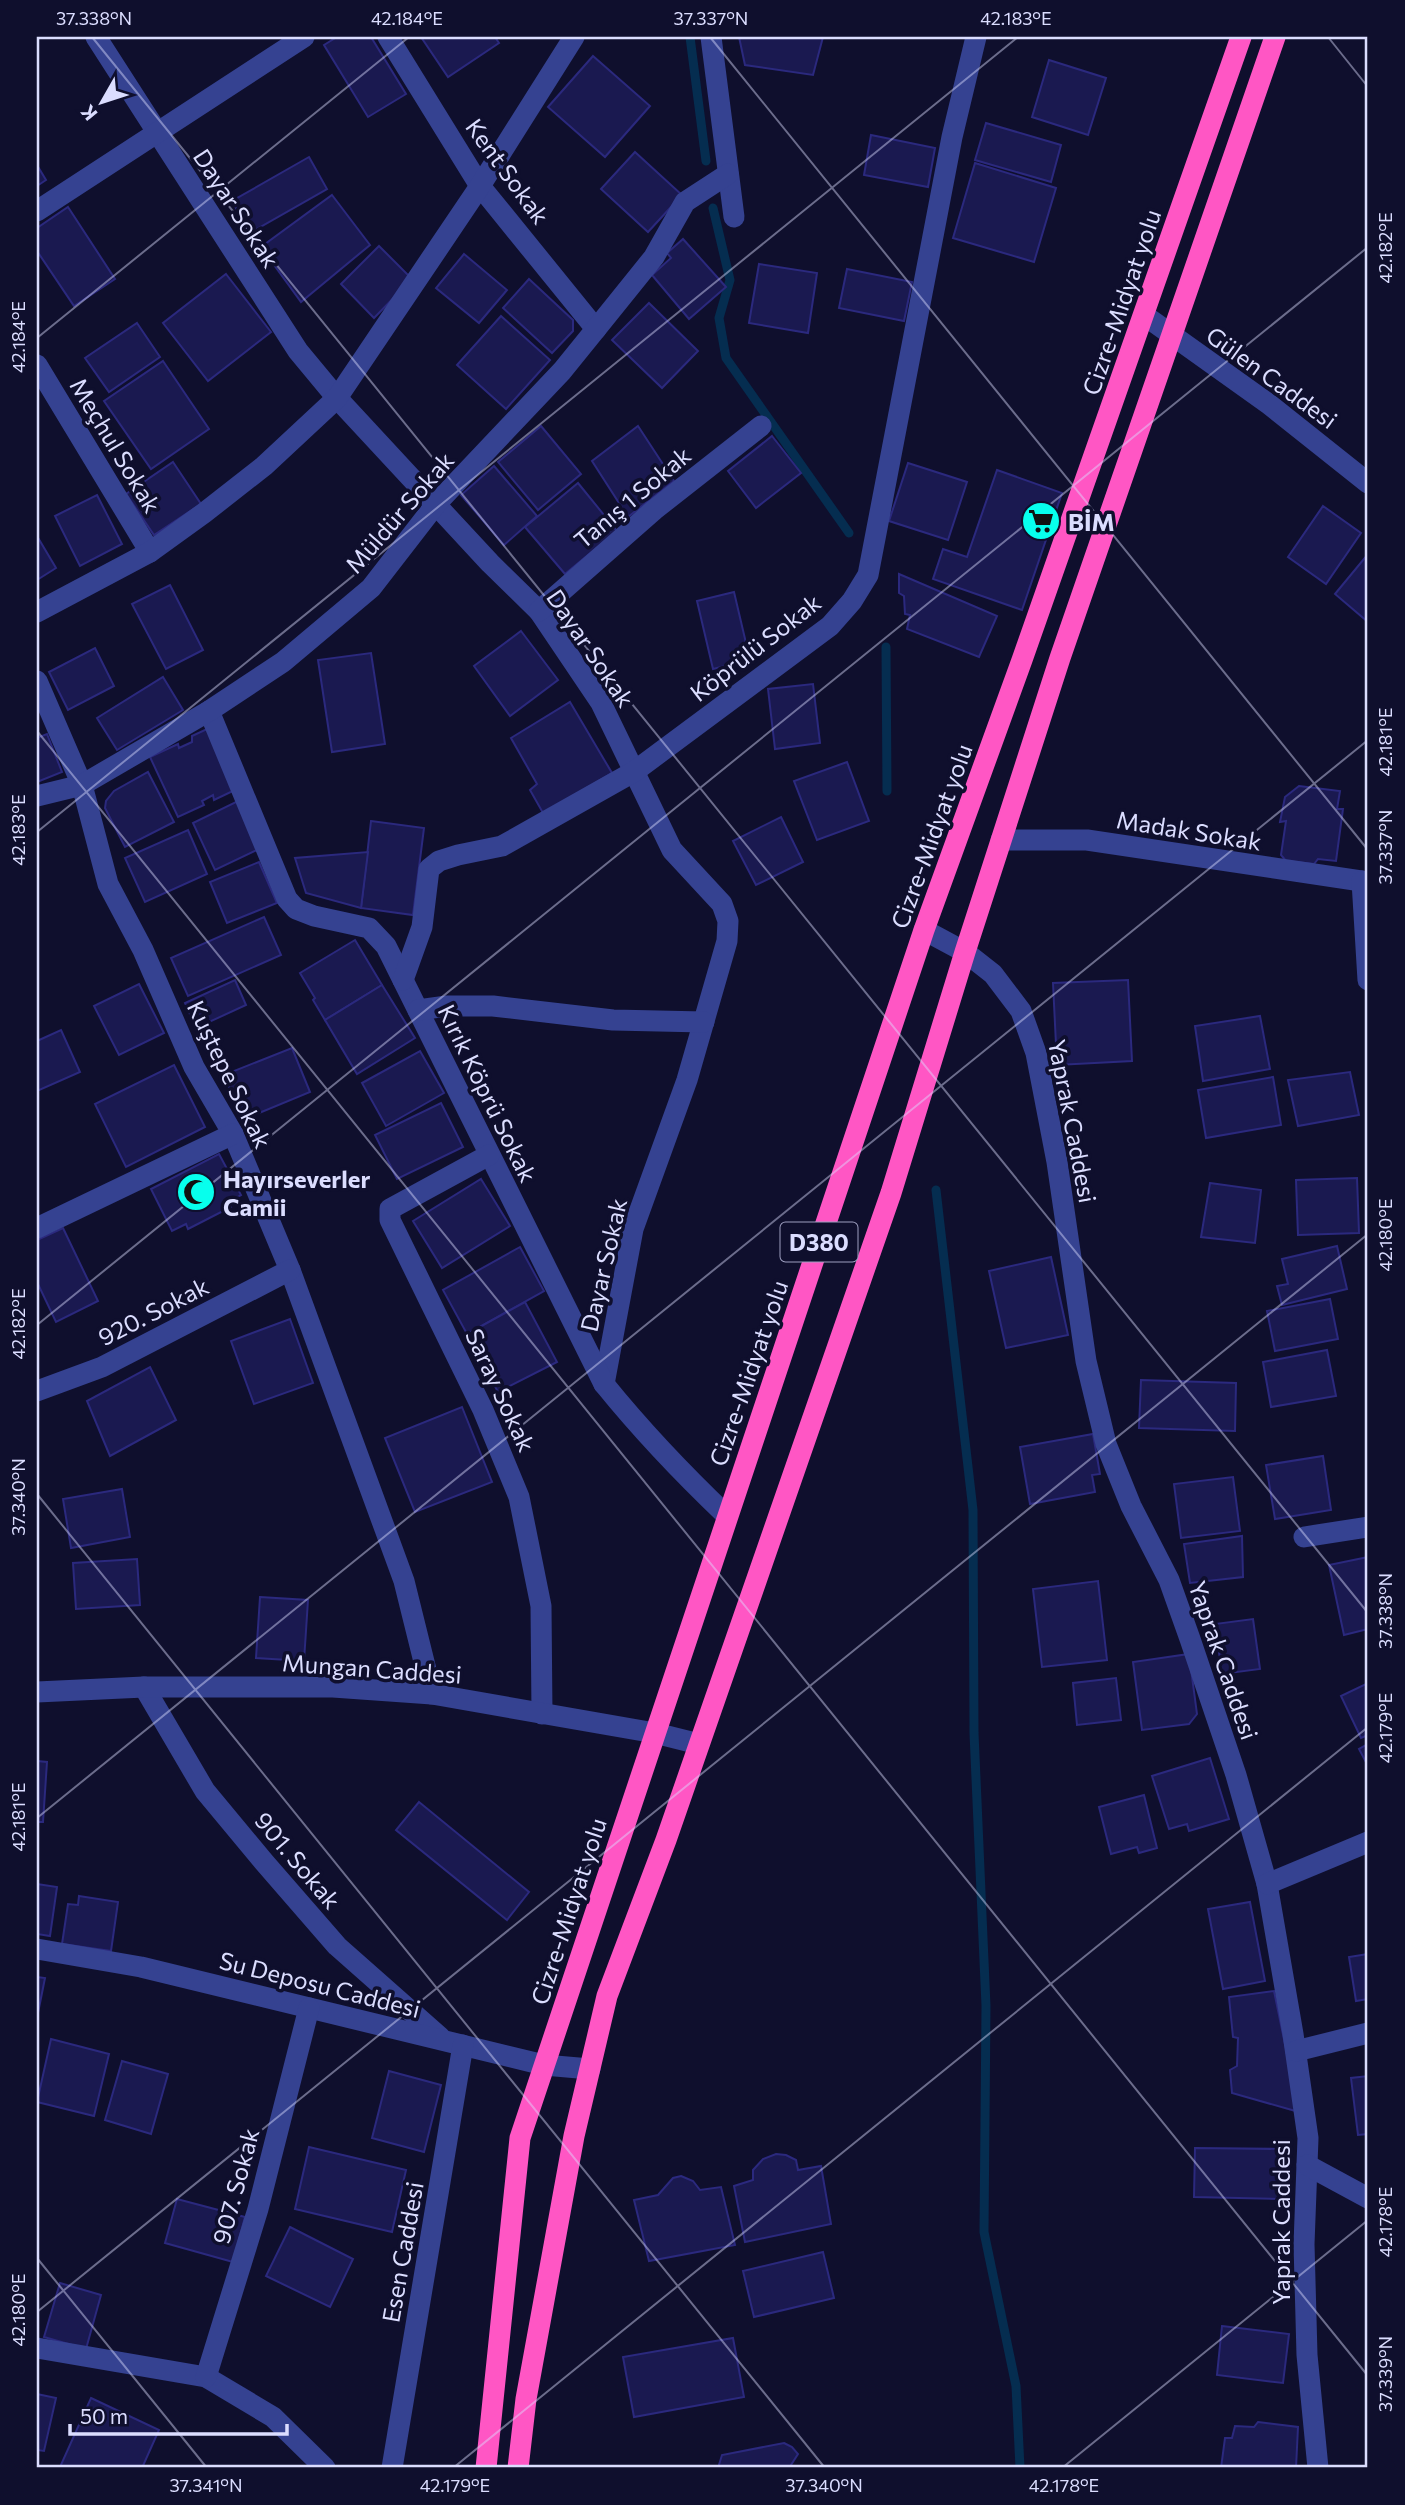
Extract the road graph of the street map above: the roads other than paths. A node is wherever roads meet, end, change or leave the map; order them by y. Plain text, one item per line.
1 (96, 37) edge
2 (304, 37) edge
3 (388, 37) edge
4 (573, 37) edge
5 (711, 37) edge
6 (976, 37) edge
7 (1241, 37) edge
8 (1275, 37) edge
9 (157, 133) junction
10 (728, 174) junction
11 (480, 186) junction
12 (37, 211) edge
13 (734, 217) dead end
14 (1144, 315) junction
15 (596, 329) junction
16 (1171, 336) junction
17 (37, 365) edge
18 (337, 398) junction
19 (761, 426) dead end
20 (1367, 480) edge
21 (436, 504) junction
22 (150, 552) junction
23 (539, 611) junction
24 (37, 612) edge
25 (37, 681) edge
26 (209, 711) junction
27 (635, 771) junction
28 (82, 785) junction
29 (37, 796) edge
30 (1001, 840) junction
31 (1365, 881) edge
32 (924, 930) junction
33 (965, 952) junction
34 (403, 980) junction
35 (1368, 980) edge
36 (418, 1010) junction
37 (704, 1022) junction
38 (233, 1134) junction
39 (489, 1155) junction
40 (37, 1228) edge
41 (290, 1270) junction
42 (604, 1384) junction
43 (37, 1391) edge
44 (727, 1516) junction
45 (1368, 1527) edge
46 (1304, 1537) dead end
47 (144, 1687) junction
48 (37, 1692) edge
49 (432, 1694) junction
50 (542, 1714) junction
51 (655, 1733) junction
52 (699, 1744) junction
53 (1368, 1842) edge
54 (1267, 1884) junction
55 (37, 1949) edge
56 (309, 2008) junction
57 (1368, 2033) edge
58 (454, 2043) junction
59 (1296, 2051) junction
60 (544, 2065) junction
61 (590, 2069) junction
62 (1307, 2165) junction
63 (1368, 2198) edge
64 (37, 2348) edge
65 (206, 2377) junction
66 (325, 2468) edge
67 (392, 2468) edge
68 (486, 2468) edge
69 (518, 2468) edge
70 (1318, 2468) edge

1 - 9 street, Dayar Sokak
2 - 9 street
3 - 11 street, Kent Sokak
4 - 11 street
5 - 10 street
6 - 27 street, Köprülü Sokak
7 - 14 highway, Cizre-Midyat yolu / D380
8 - 16 highway, D380
9 - 12 street
9 - 18 street, Dayar Sokak
10 - 13 street
10 - 15 street, Müldür Sokak
11 - 15 street, Kent Sokak
11 - 18 street
14 - 16 street, Gülen Caddesi
14 - 32 highway, Cizre-Midyat yolu / D380
15 - 21 street, Müldür Sokak
16 - 20 street, Gülen Caddesi
16 - 30 highway, D380
17 - 22 street, Meçhul Sokak
18 - 21 street, Dayar Sokak
18 - 22 street
19 - 23 street, Tanış 1 Sokak
21 - 23 street, Dayar Sokak
21 - 26 street, Müldür Sokak
22 - 24 street
23 - 27 street, Dayar Sokak
25 - 28 street, Kuştepe Sokak
26 - 28 street, Müldür Sokak
26 - 34 street, Kırık Köprü Sokak
27 - 34 street, Köprülü Sokak
27 - 37 street, Dayar Sokak
28 - 29 street, Müldür Sokak
28 - 38 street, Kuştepe Sokak
30 - 31 street, Madak Sokak
30 - 33 highway, D380
31 - 35 street
32 - 33 street, Yaprak Caddesi
32 - 44 highway, Cizre-Midyat yolu / D380
33 - 52 highway, D380
33 - 54 street, Yaprak Caddesi
34 - 36 street, Kırık Köprü Sokak
36 - 37 street
36 - 39 street, Kırık Köprü Sokak
37 - 42 street, Dayar Sokak
38 - 40 street
38 - 41 street, Kuştepe Sokak
39 - 42 street, Kırık Köprü Sokak
39 - 50 street, Saray Sokak
41 - 43 street, 920. Sokak
41 - 49 street, Kuştepe Sokak
42 - 44 street, Kırık Köprü Sokak
44 - 51 highway, Cizre-Midyat yolu / D380
45 - 46 street
47 - 48 street, Mungan Caddesi
47 - 49 street, Mungan Caddesi
47 - 58 street, 901. Sokak
49 - 50 street, Mungan Caddesi
50 - 51 street, Mungan Caddesi
51 - 52 street, Mungan Caddesi
51 - 60 highway, Cizre-Midyat yolu / D380
52 - 61 highway, D380
53 - 54 street
54 - 59 street, Yaprak Caddesi
55 - 56 street, Su Deposu Caddesi
56 - 58 street, Su Deposu Caddesi
56 - 65 street, 907. Sokak
57 - 59 street
58 - 60 street, Su Deposu Caddesi
58 - 67 street, Esen Caddesi
59 - 62 street, Yaprak Caddesi
60 - 61 street, Su Deposu Caddesi
60 - 68 highway, Cizre-Midyat yolu / D380
61 - 69 highway, D380
62 - 63 street
62 - 70 street, Yaprak Caddesi
64 - 65 street
65 - 66 street

